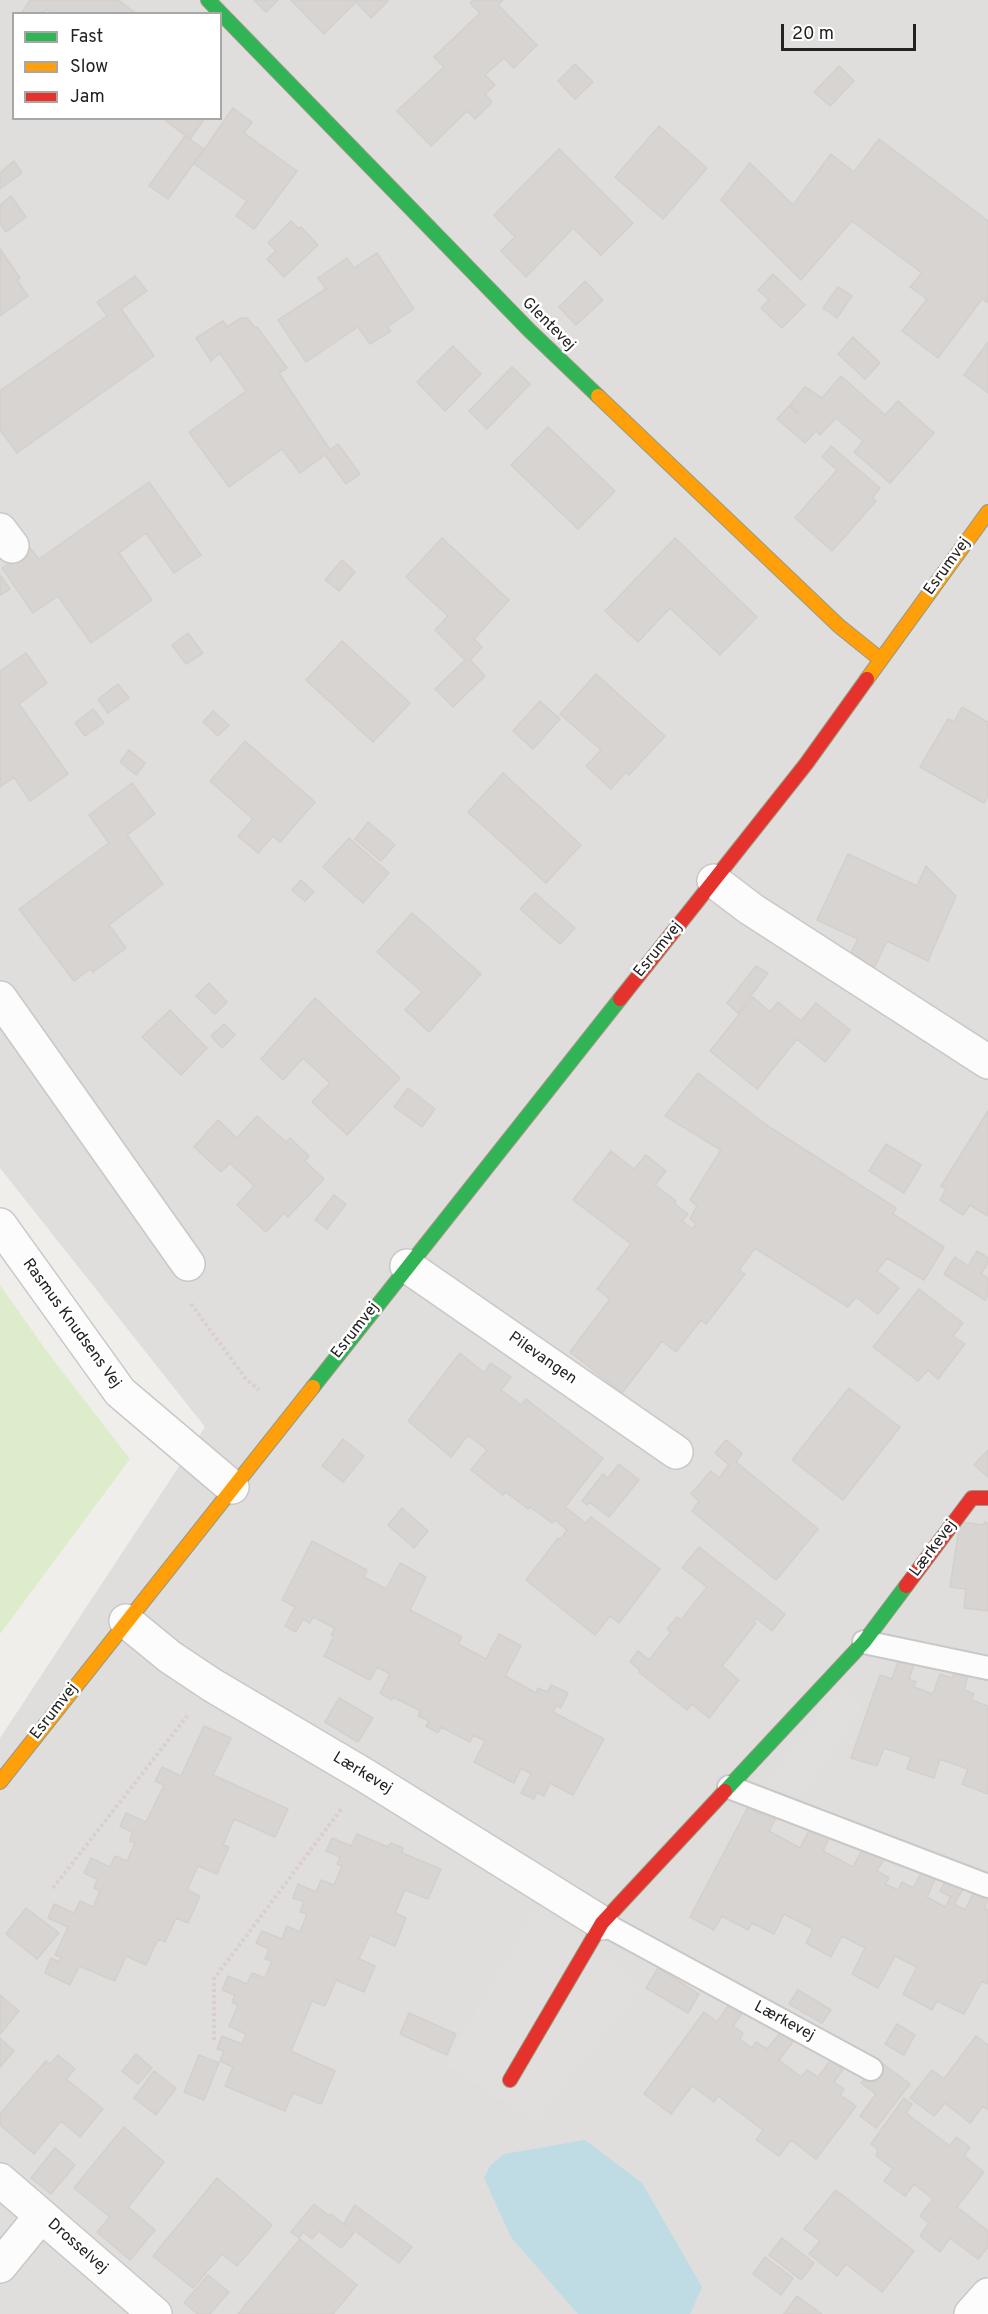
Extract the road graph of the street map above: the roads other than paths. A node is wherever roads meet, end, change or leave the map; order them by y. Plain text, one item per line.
1 (208, 0) edge
2 (220, 12) edge
3 (222, 14) edge
4 (985, 522) edge
5 (880, 659) junction
6 (714, 881) junction
7 (0, 998) edge
8 (988, 1062) edge
9 (0, 1225) edge
10 (188, 1264) road end
11 (407, 1266) junction
12 (676, 1452) dead end
13 (232, 1487) junction
14 (988, 1498) edge
15 (126, 1621) junction
16 (864, 1642) junction
17 (988, 1668) edge
18 (0, 1782) edge
19 (729, 1787) junction
20 (988, 1886) edge
21 (602, 1923) junction
22 (871, 2069) dead end
23 (510, 2080) dead end
24 (0, 2180) edge
25 (41, 2216) junction
26 (0, 2266) edge
27 (988, 2295) edge
28 (155, 2314) edge
29 (971, 2314) edge

1 - 2 street, Glentevej
3 - 5 street, Glentevej
4 - 5 street, Esrumvej
5 - 6 street, Esrumvej
6 - 8 street
6 - 11 street, Esrumvej
7 - 10 street
9 - 13 street, Rasmus Knudsens Vej
11 - 12 street, Pilevangen
11 - 13 street, Esrumvej
13 - 15 street, Esrumvej
14 - 16 street, Lærkevej
15 - 18 street, Esrumvej
15 - 21 street, Lærkevej
16 - 17 lane
16 - 19 street, Lærkevej
19 - 20 lane
19 - 21 street, Lærkevej
21 - 22 lane, Lærkevej
21 - 23 street, Lærkevej
24 - 25 street, Drosselvej
25 - 26 street
25 - 28 street, Drosselvej
27 - 29 street

